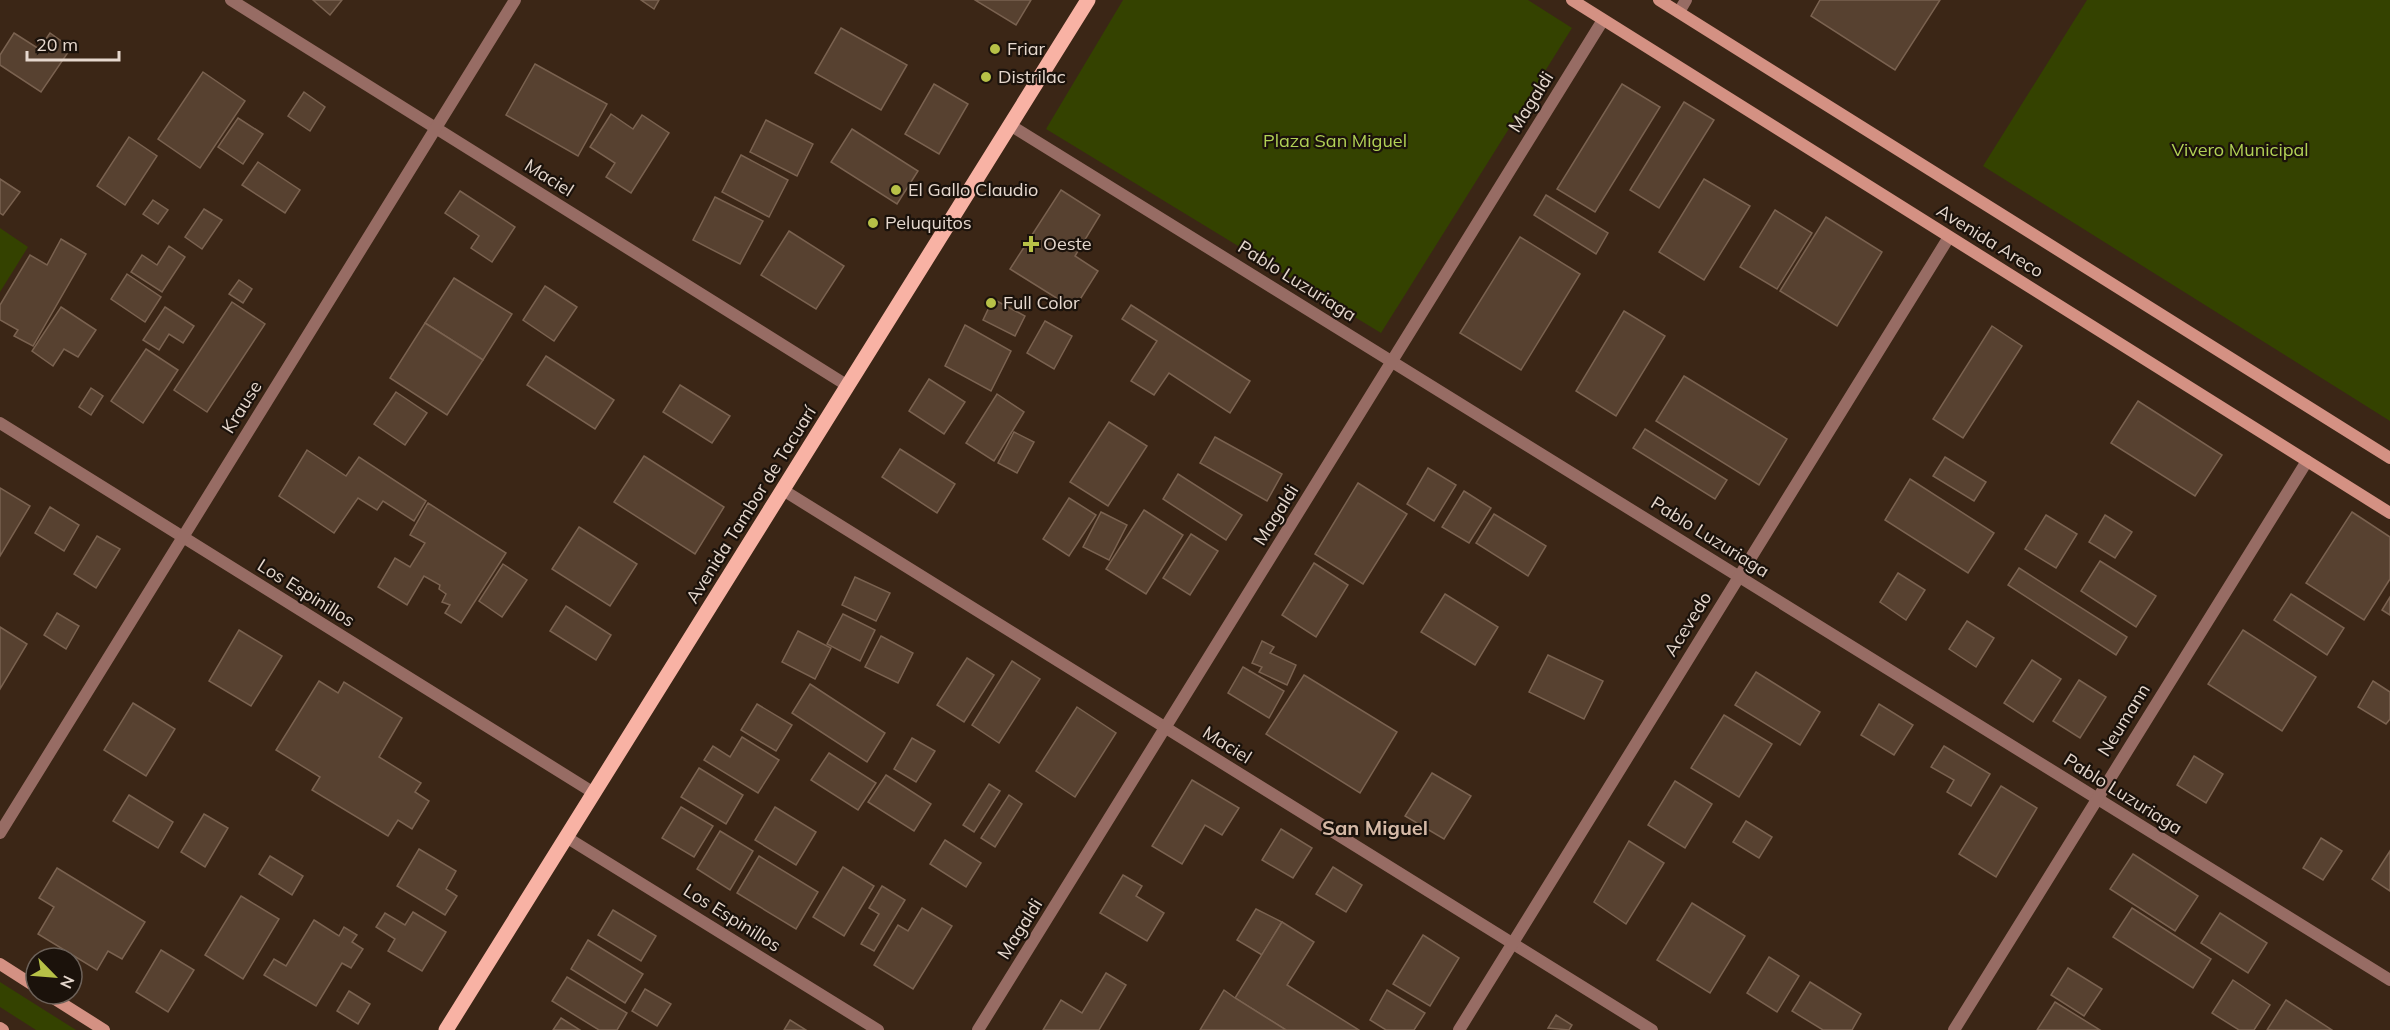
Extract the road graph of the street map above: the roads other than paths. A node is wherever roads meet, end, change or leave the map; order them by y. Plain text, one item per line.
1 (231, 0) edge
2 (515, 0) edge
3 (1088, 0) edge
4 (1572, 0) edge
5 (1659, 0) edge
6 (1686, 0) edge
7 (1679, 12) junction
8 (1603, 20) junction
9 (1010, 125) junction
10 (436, 128) junction
11 (1949, 237) junction
12 (1392, 362) junction
13 (848, 386) junction
14 (0, 423) edge
15 (2390, 458) edge
16 (2307, 460) junction
17 (783, 490) junction
18 (2390, 513) edge
19 (183, 537) junction
20 (1739, 577) junction
21 (1165, 728) junction
22 (594, 793) junction
23 (2097, 799) junction
24 (0, 833) edge
25 (566, 837) junction
26 (1512, 943) junction
27 (0, 964) edge
28 (24, 979) edge
29 (2390, 980) edge
30 (66, 1006) edge
31 (104, 1030) edge
32 (446, 1030) edge
33 (878, 1030) edge
34 (978, 1030) edge
35 (1458, 1030) edge
36 (1653, 1030) edge
37 (1954, 1030) edge

1 - 10 street, Maciel
2 - 10 street, Krause
3 - 9 main road, Avenida Tambor de Tacuarí
4 - 8 main road, Avenida Areco
5 - 7 main road, Avenida Areco
6 - 7 street
7 - 15 main road, Avenida Areco
8 - 11 main road, Avenida Areco
8 - 12 street, Magaldi
9 - 12 street, Pablo Luzuriaga
9 - 13 main road, Avenida Tambor de Tacuarí
10 - 13 street, Maciel
10 - 19 street, Krause
11 - 16 main road, Avenida Areco
11 - 20 street, Acevedo
12 - 20 street, Pablo Luzuriaga
12 - 21 street, Magaldi
13 - 17 main road, Avenida Tambor de Tacuarí
14 - 19 street, Los Espinillos
16 - 18 main road, Avenida Areco
16 - 23 street, Neumann
17 - 21 street, Maciel
17 - 22 main road, Avenida Tambor de Tacuarí
19 - 22 street, Los Espinillos
19 - 24 street, Krause
20 - 23 street, Pablo Luzuriaga
20 - 26 street, Acevedo
21 - 26 street, Maciel
21 - 34 street, Magaldi
22 - 25 main road, Avenida Tambor de Tacuarí
23 - 29 street, Pablo Luzuriaga
23 - 37 street, Neumann
25 - 32 main road, Avenida Tambor de Tacuarí
25 - 33 street, Los Espinillos
26 - 35 street, Acevedo
26 - 36 street, Maciel
27 - 28 main road
30 - 31 main road

